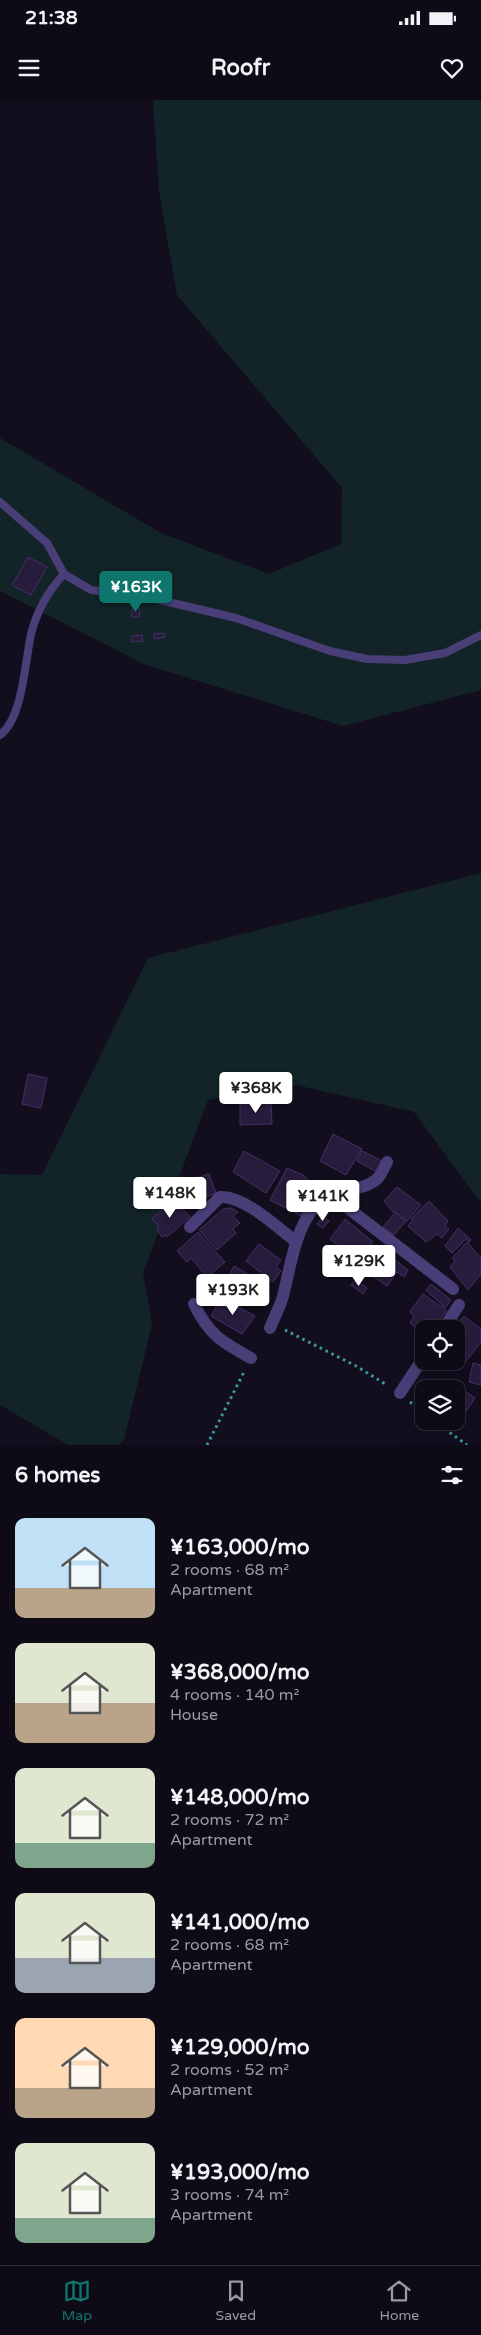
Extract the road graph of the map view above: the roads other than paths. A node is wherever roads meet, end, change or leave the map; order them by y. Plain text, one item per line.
1 (0, 502) edge
2 (64, 574) junction
3 (481, 635) edge
4 (0, 735) edge
5 (387, 1162) dead end
6 (333, 1192) junction
7 (190, 1227) dead end
8 (295, 1241) junction
9 (453, 1289) dead end
10 (194, 1304) dead end
11 (459, 1305) dead end
12 (449, 1320) edge
13 (270, 1328) road end
14 (251, 1358) road end
15 (415, 1370) edge
16 (400, 1393) road end

1 - 2 lane
2 - 3 lane
2 - 4 lane
5 - 6 street
6 - 8 street
6 - 9 street
7 - 8 street
8 - 13 street
10 - 14 street
11 - 12 street
15 - 16 street

